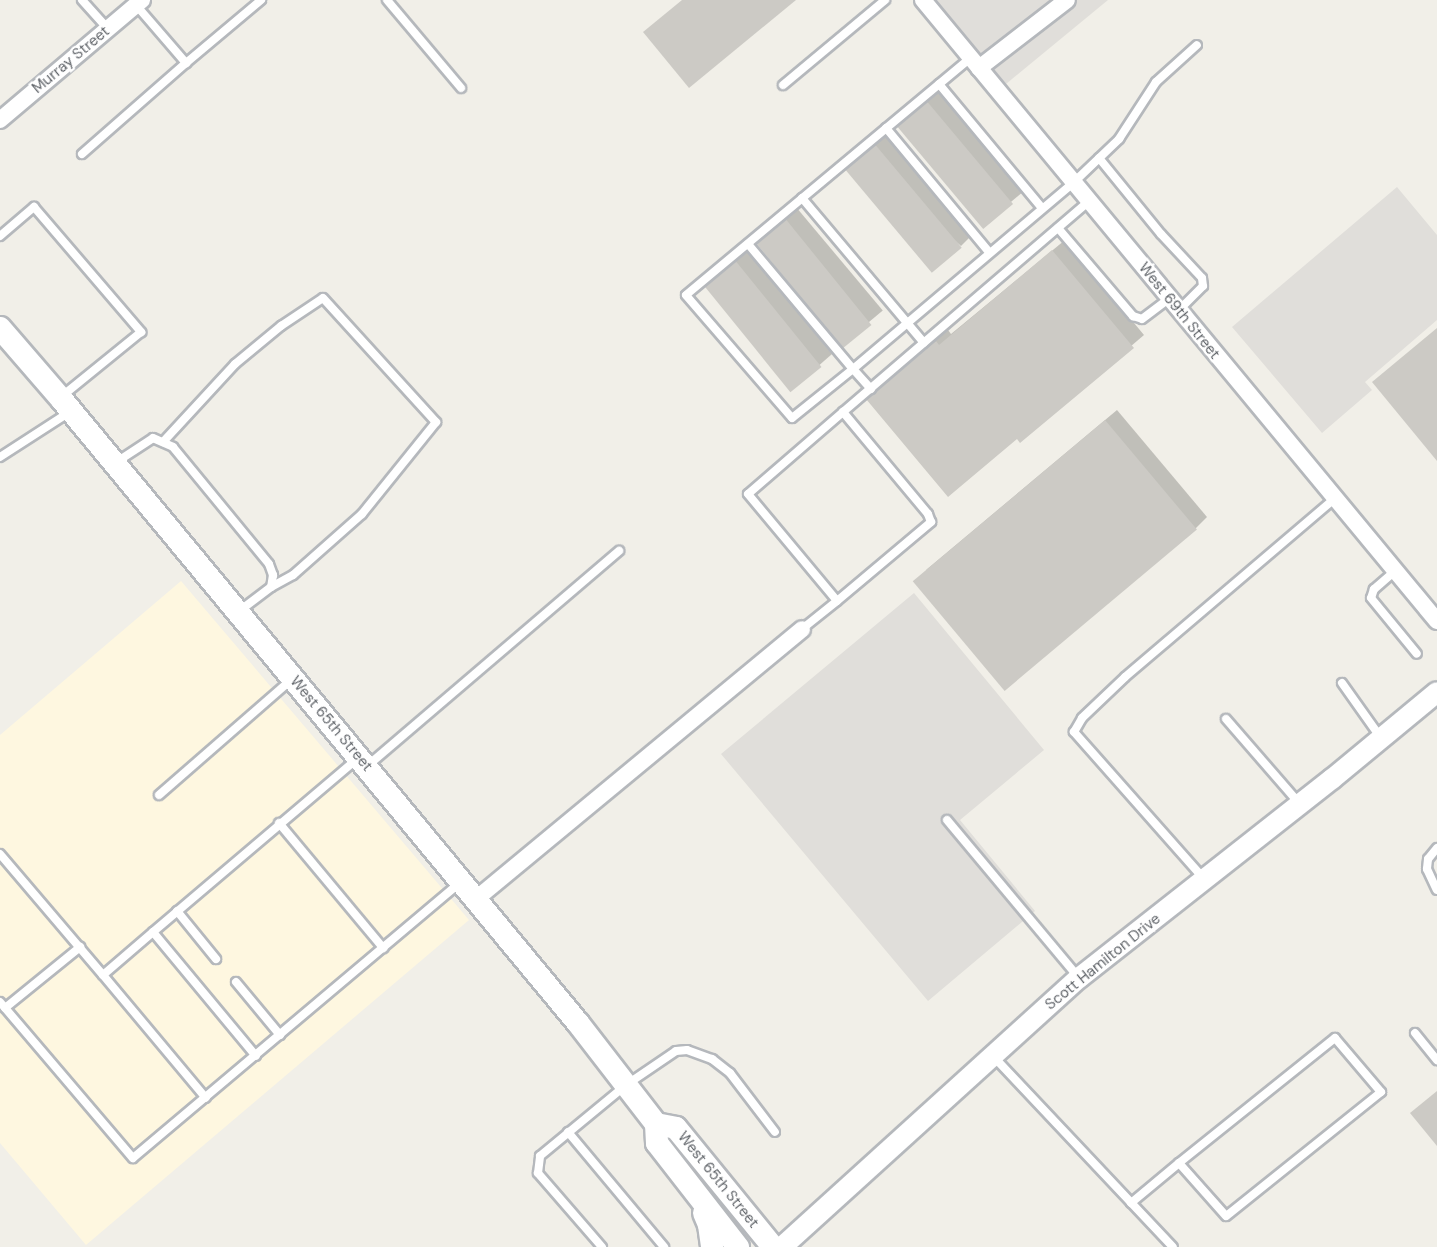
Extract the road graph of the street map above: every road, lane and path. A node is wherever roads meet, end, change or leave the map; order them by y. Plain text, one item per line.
1 (82, 0) edge
2 (261, 0) edge
3 (387, 0) edge
4 (885, 0) edge
5 (923, 0) edge
6 (1067, 0) edge
7 (139, 2) edge
8 (108, 29) junction
9 (1197, 45) dead end
10 (186, 63) junction
11 (975, 63) junction
12 (939, 84) junction
13 (783, 85) dead end
14 (461, 88) dead end
15 (0, 120) edge
16 (886, 128) junction
17 (82, 154) dead end
18 (1099, 158) junction
19 (1074, 183) junction
20 (802, 198) junction
21 (1089, 201) junction
22 (1042, 208) junction
23 (1058, 228) junction
24 (0, 236) edge
25 (747, 244) junction
26 (989, 252) junction
27 (1174, 305) junction
28 (907, 323) junction
29 (2, 336) edge
30 (924, 343) junction
31 (853, 369) junction
32 (870, 389) junction
33 (66, 404) junction
34 (843, 412) junction
35 (163, 442) junction
36 (0, 457) edge
37 (114, 464) junction
38 (1334, 499) junction
39 (619, 551) dead end
40 (1395, 571) junction
41 (271, 587) junction
42 (837, 601) junction
43 (1434, 612) edge
44 (238, 613) junction
45 (802, 629) joint
46 (1417, 654) dead end
47 (293, 679) junction
48 (1342, 683) dead end
49 (1437, 692) edge
50 (1226, 719) dead end
51 (1382, 739) junction
52 (362, 762) junction
53 (159, 795) dead end
54 (1299, 803) junction
55 (947, 820) dead end
56 (279, 823) junction
57 (1437, 848) edge
58 (0, 854) edge
59 (1205, 880) junction
60 (462, 882) junction
61 (1437, 890) edge
62 (476, 899) junction
63 (177, 911) junction
64 (153, 932) junction
65 (80, 947) junction
66 (383, 948) junction
67 (216, 959) dead end
68 (103, 975) junction
69 (1079, 978) junction
70 (236, 982) dead end
71 (3, 1005) edge
72 (1415, 1034) dead end
73 (280, 1035) junction
74 (256, 1056) junction
75 (993, 1056) junction
76 (1437, 1060) edge
77 (626, 1086) junction
78 (206, 1098) junction
79 (656, 1124) junction
80 (568, 1132) junction
81 (775, 1132) dead end
82 (1179, 1163) junction
83 (694, 1193) junction
84 (1131, 1203) junction
85 (602, 1247) edge
86 (663, 1247) edge
87 (712, 1247) edge
88 (738, 1247) edge
89 (773, 1247) edge
90 (782, 1247) edge
91 (1173, 1247) edge

1 - 8 lane
2 - 10 lane
3 - 14 lane
4 - 13 lane
5 - 11 street, West 69th Street
6 - 11 street
7 - 8 street, Murray Street
7 - 10 lane
8 - 15 street, Murray Street
9 - 18 lane
10 - 17 lane
11 - 12 lane
11 - 19 street, West 69th Street
12 - 16 lane
12 - 22 lane
16 - 20 lane
16 - 26 lane
18 - 19 lane
18 - 27 lane
19 - 21 street, West 69th Street
19 - 22 lane
20 - 25 lane
20 - 28 lane
21 - 23 lane
21 - 27 street, West 69th Street
22 - 26 lane
23 - 27 lane
23 - 30 lane
24 - 33 lane
25 - 31 lane
25 - 31 lane
26 - 28 lane
27 - 38 street, West 69th Street
28 - 30 lane
28 - 31 lane
29 - 33 main road, West 65th Street
30 - 32 lane
31 - 32 lane
32 - 34 lane
33 - 36 lane
33 - 37 main road, West 65th Street
34 - 42 lane
34 - 42 lane
35 - 37 lane
35 - 41 lane
35 - 41 lane
37 - 44 main road, West 65th Street
38 - 40 street, West 69th Street
38 - 59 lane
39 - 52 lane
40 - 43 street, West 69th Street
40 - 46 lane
41 - 44 lane
42 - 45 lane
44 - 47 main road, West 65th Street
45 - 62 street
47 - 52 main road, West 65th Street
47 - 53 lane
48 - 51 lane
49 - 51 street, Scott Hamilton Drive
50 - 54 lane
51 - 54 street, Scott Hamilton Drive
52 - 56 lane
52 - 60 main road, West 65th Street
54 - 59 street, Scott Hamilton Drive
55 - 69 lane
56 - 63 lane
56 - 66 lane
57 - 61 lane
58 - 65 lane
59 - 69 street, Scott Hamilton Drive
60 - 62 main road, West 65th Street
60 - 66 lane
62 - 77 main road, West 65th Street
63 - 64 lane
63 - 67 lane
64 - 68 lane
64 - 74 lane
65 - 68 lane
65 - 71 lane
66 - 73 lane
68 - 78 lane
69 - 75 street, Scott Hamilton Drive
70 - 73 lane
71 - 78 lane
72 - 76 lane
73 - 74 lane
74 - 78 lane
75 - 84 lane
75 - 90 street, Scott Hamilton Drive
77 - 79 main road, West 65th Street
77 - 80 lane
77 - 81 lane
79 - 83 main road, West 65th Street
79 - 89 main road, West 65th Street
80 - 85 lane
80 - 86 lane
82 - 82 lane
82 - 84 lane
83 - 87 main road
83 - 88 main road, West 65th Street
84 - 91 lane

